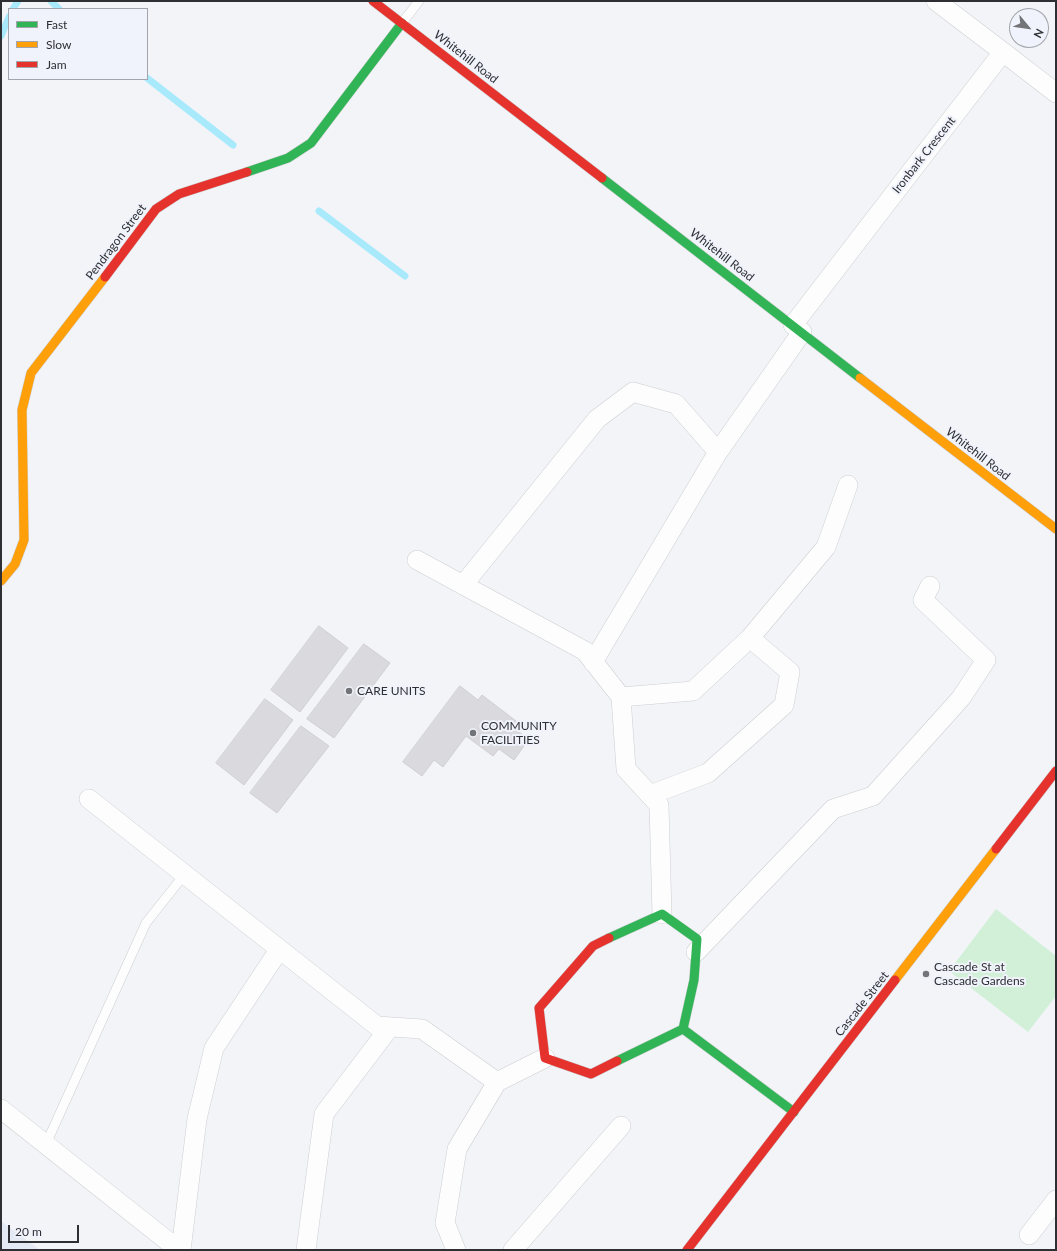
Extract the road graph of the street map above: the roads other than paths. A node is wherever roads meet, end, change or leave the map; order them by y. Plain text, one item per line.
1 (373, 1) edge
2 (419, 1) edge
3 (936, 1) edge
4 (402, 23) junction
5 (1003, 52) junction
6 (1056, 93) edge
7 (798, 328) junction
8 (718, 452) junction
9 (848, 485) dead end
10 (1056, 529) edge
11 (417, 560) dead end
12 (1, 581) edge
13 (463, 585) junction
14 (930, 586) dead end
15 (750, 638) junction
16 (593, 662) junction
17 (621, 697) junction
18 (1056, 771) edge
19 (650, 795) junction
20 (90, 799) dead end
21 (184, 875) junction
22 (662, 914) junction
23 (279, 950) junction
24 (696, 952) junction
25 (390, 1027) junction
26 (683, 1029) junction
27 (545, 1058) junction
28 (497, 1082) junction
29 (1, 1109) edge
30 (794, 1112) junction
31 (621, 1126) dead end
32 (46, 1144) junction
33 (1056, 1200) edge
34 (1029, 1235) dead end
35 (180, 1250) edge
36 (306, 1250) edge
37 (456, 1250) edge
38 (513, 1250) edge
39 (687, 1250) edge

1 - 4 street, Whitehill Road
2 - 4 lane
3 - 5 street
4 - 7 street, Whitehill Road
4 - 12 street, Pendragon Street
5 - 6 street
5 - 7 street, Ironbark Crescent
7 - 8 street, Ironbark Crescent
7 - 10 street, Whitehill Road
8 - 13 street
8 - 16 street, Ironbark Crescent
9 - 15 street
11 - 13 street
13 - 16 street
14 - 24 street
15 - 17 street
15 - 19 street
16 - 17 street
17 - 19 street
18 - 30 street, Cascade Street
19 - 22 street
20 - 21 street
21 - 23 street
21 - 32 lane
22 - 24 street
22 - 27 street
23 - 25 street
23 - 35 street
24 - 26 street
25 - 28 street
25 - 36 street
26 - 27 street
26 - 30 street
27 - 28 street
28 - 37 street
29 - 32 street
30 - 39 street, Cascade Street
31 - 38 street
32 - 35 street
33 - 34 street

